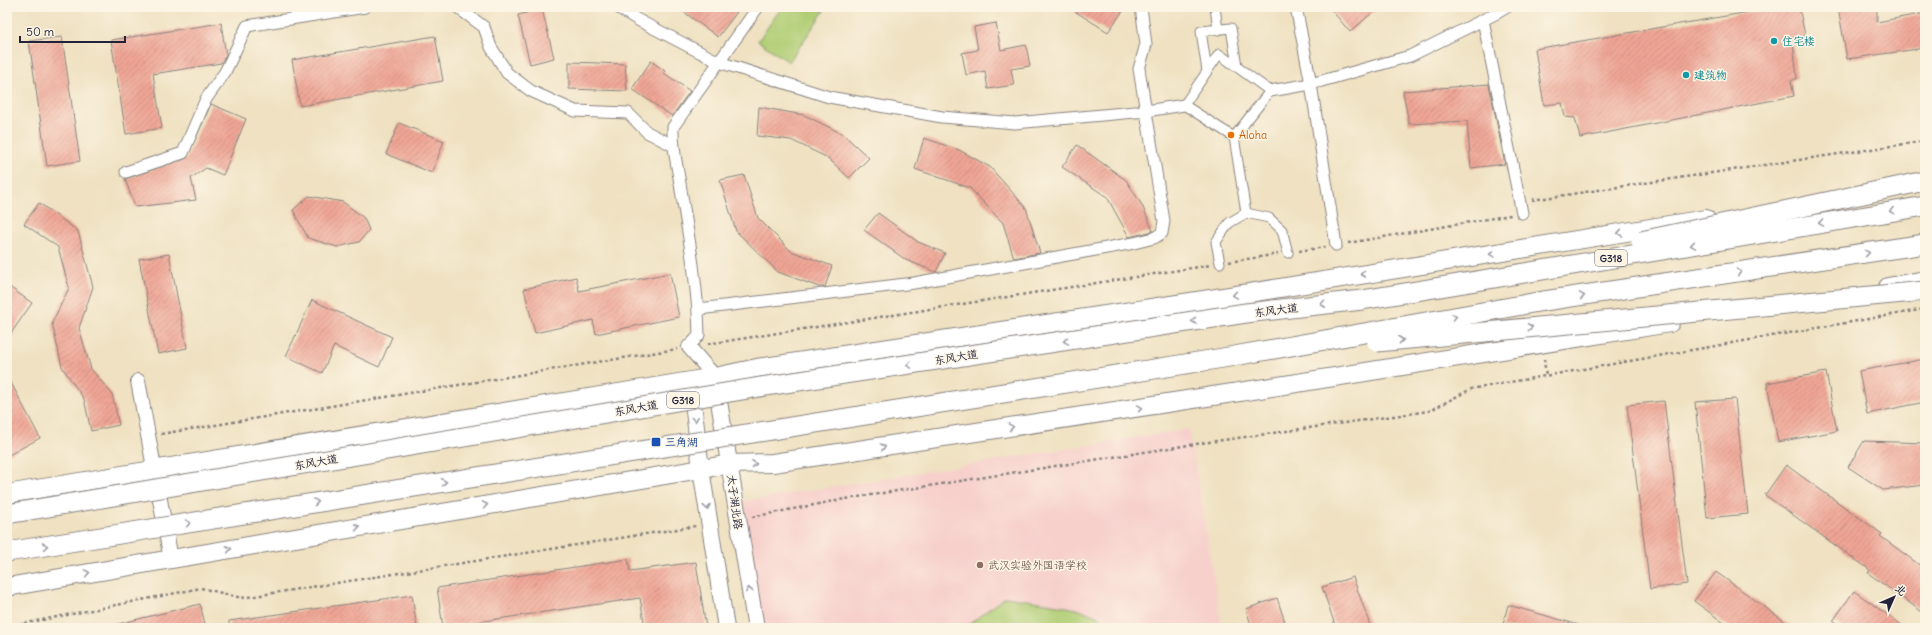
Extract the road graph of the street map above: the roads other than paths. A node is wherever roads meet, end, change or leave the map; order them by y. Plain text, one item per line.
1 (365, 7) edge
2 (457, 7) edge
3 (617, 7) edge
4 (758, 7) edge
5 (1141, 7) edge
6 (1215, 7) edge
7 (1296, 7) edge
8 (1507, 7) edge
9 (1483, 20) junction
10 (1218, 30) junction
11 (719, 62) junction
12 (1237, 66) junction
13 (1207, 71) junction
14 (1311, 84) junction
15 (1270, 91) junction
16 (1184, 105) junction
17 (1146, 111) junction
18 (1234, 137) junction
19 (672, 144) junction
20 (126, 172) dead end
21 (1925, 182) edge
22 (1925, 206) edge
23 (1246, 213) junction
24 (1522, 213) road end
25 (1925, 244) edge
26 (1336, 245) road end
27 (1288, 253) road end
28 (1220, 263) road end
29 (1925, 280) edge
30 (1925, 291) edge
31 (1362, 300) junction
32 (699, 309) junction
33 (689, 347) joint
34 (1223, 358) junction
35 (714, 377) junction
36 (690, 381) junction
37 (138, 382) dead end
38 (730, 464) junction
39 (701, 469) junction
40 (155, 470) junction
41 (7, 494) edge
42 (7, 514) edge
43 (7, 552) edge
44 (171, 559) junction
45 (7, 587) edge
46 (726, 628) edge
47 (756, 628) edge

1 - 20 street
2 - 19 street
3 - 11 street
4 - 11 street
5 - 17 street
6 - 10 street
7 - 14 street
8 - 9 street
9 - 14 street
9 - 24 street
10 - 12 street
10 - 13 street
11 - 17 street
11 - 19 street
12 - 13 street
12 - 15 street
13 - 16 street
14 - 15 street
14 - 26 street
15 - 18 street
16 - 17 street
16 - 18 street
17 - 32 street
18 - 23 street
19 - 32 street
21 - 31 highway, bridge
21 -> 35 main road
22 -> 31 highway, G318, bridge
23 - 27 street
23 - 28 street
34 -> 25 highway, bridge
38 -> 29 main road
34 -> 30 highway, bridge
31 -> 42 highway, 东风大道 / G318, bridge
32 - 33 street
33 - 35 street
43 -> 34 highway, bridge
35 - 36 main road
35 - 38 main road, 太子湖北路
36 -> 39 main road
36 - 40 main road
37 - 40 street
38 - 39 main road
47 -> 38 main road, 太子湖北路
44 -> 39 main road
39 -> 46 main road
40 - 41 main road
40 - 44 street
45 -> 44 main road

